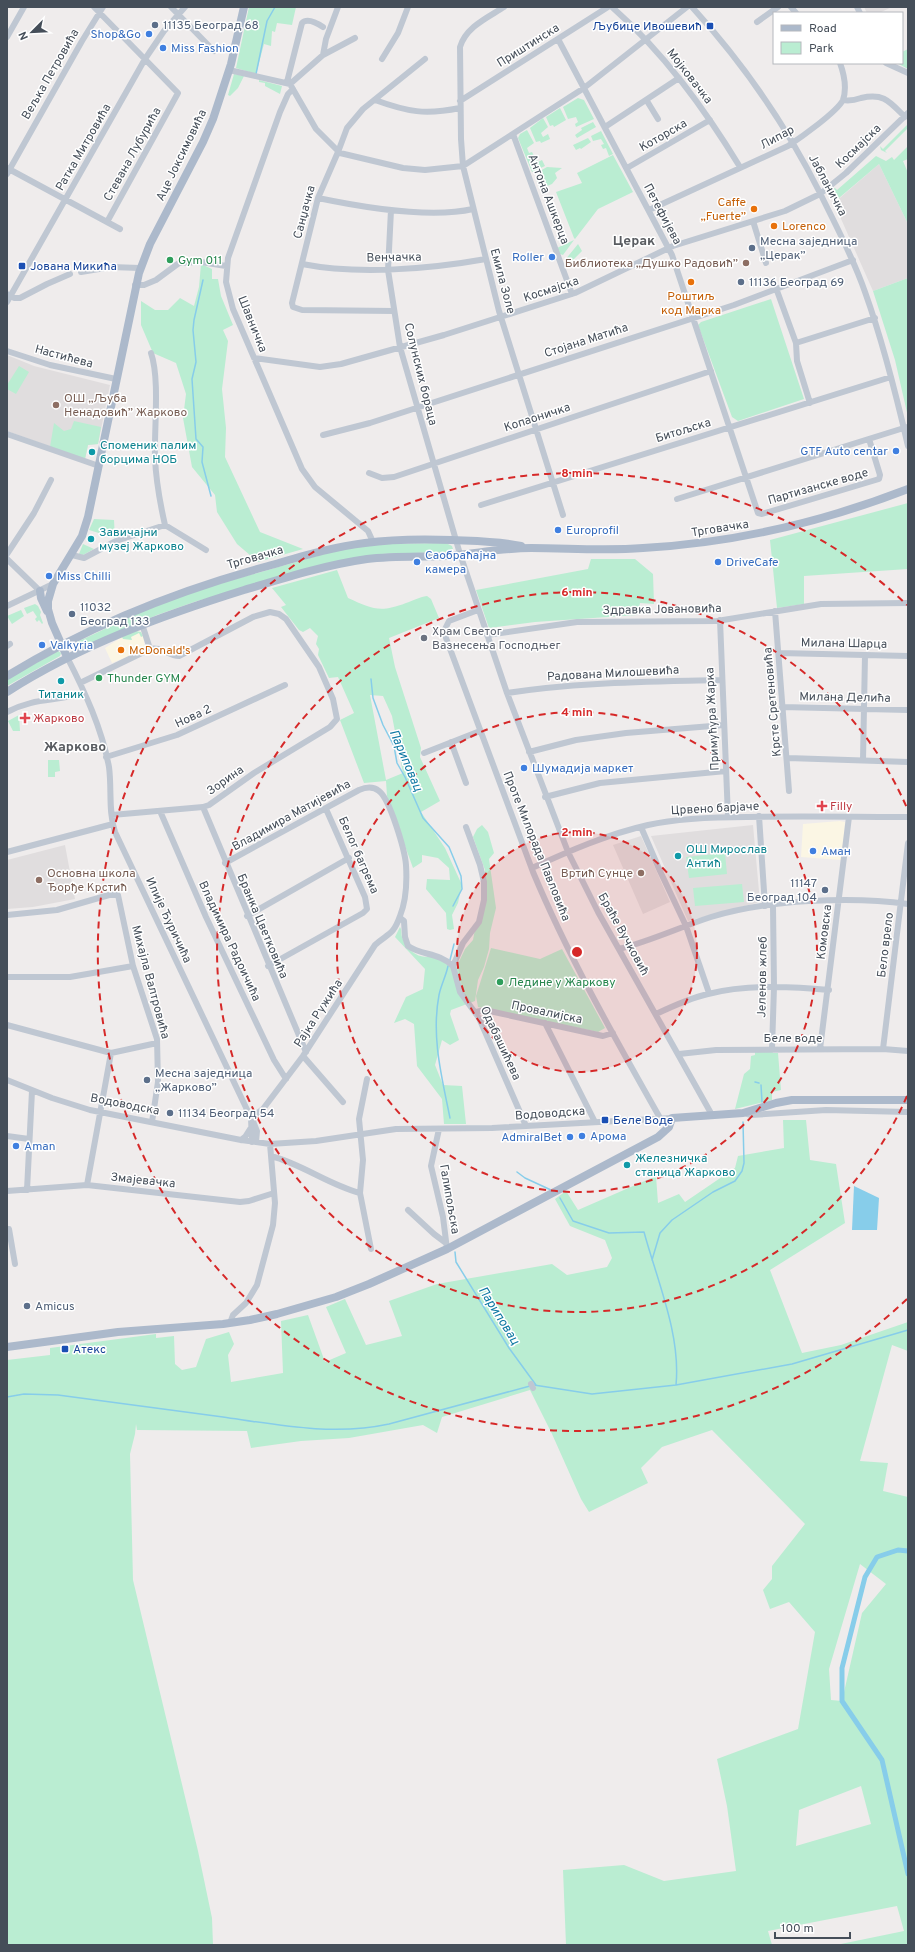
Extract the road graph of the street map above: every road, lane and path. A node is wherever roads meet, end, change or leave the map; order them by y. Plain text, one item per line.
1 (24, 7) edge
2 (94, 7) edge
3 (171, 7) edge
4 (185, 7) edge
5 (244, 7) edge
6 (338, 7) edge
7 (408, 7) edge
8 (504, 7) edge
9 (608, 7) edge
10 (612, 7) edge
11 (687, 7) edge
12 (692, 7) edge
13 (778, 7) edge
14 (101, 10) edge
15 (178, 15) junction
16 (757, 22) dead end
17 (323, 27) dead end
18 (7, 38) edge
19 (355, 38) dead end
20 (558, 40) junction
21 (647, 40) junction
22 (214, 51) dead end
23 (323, 55) junction
24 (145, 59) junction
25 (382, 59) dead end
26 (425, 59) dead end
27 (840, 64) edge
28 (888, 64) edge
29 (229, 70) junction
30 (908, 73) edge
31 (679, 78) junction
32 (290, 85) junction
33 (584, 88) junction
34 (375, 100) junction
35 (647, 100) junction
36 (842, 100) junction
37 (460, 104) junction
38 (906, 115) edge
39 (658, 119) dead end
40 (710, 120) junction
41 (605, 127) junction
42 (513, 134) junction
43 (793, 143) junction
44 (338, 152) junction
45 (463, 166) junction
46 (627, 168) junction
47 (740, 168) junction
48 (8, 170) edge
49 (820, 194) junction
50 (318, 198) junction
51 (66, 200) junction
52 (473, 209) junction
53 (391, 210) junction
54 (649, 210) junction
55 (753, 221) junction
56 (107, 222) junction
57 (120, 230) dead end
58 (669, 248) junction
59 (486, 259) junction
60 (853, 260) junction
61 (766, 263) dead end
62 (302, 264) junction
63 (226, 266) junction
64 (140, 268) junction
65 (388, 270) junction
66 (80, 272) dead end
67 (70, 274) dead end
68 (135, 285) junction
69 (776, 288) junction
70 (572, 294) junction
71 (8, 297) edge
72 (394, 311) junction
73 (501, 316) junction
74 (693, 317) junction
75 (875, 318) junction
76 (796, 343) junction
77 (400, 347) junction
78 (7, 350) edge
79 (151, 353) dead end
80 (254, 358) junction
81 (711, 371) junction
82 (519, 374) junction
83 (891, 377) junction
84 (116, 380) junction
85 (810, 403) junction
86 (418, 407) junction
87 (730, 427) junction
88 (906, 428) edge
89 (537, 429) junction
90 (7, 434) edge
91 (323, 435) dead end
92 (869, 439) junction
93 (908, 446) edge
94 (434, 463) junction
95 (99, 466) junction
96 (369, 473) dead end
97 (747, 478) junction
98 (51, 480) dead end
99 (553, 483) junction
100 (908, 489) edge
101 (896, 493) junction
102 (908, 494) edge
103 (677, 499) dead end
104 (481, 505) dead end
105 (563, 515) dead end
106 (165, 525) junction
107 (456, 540) junction
108 (372, 542) junction
109 (528, 548) junction
110 (206, 550) dead end
111 (7, 554) edge
112 (460, 554) junction
113 (72, 555) junction
114 (7, 559) edge
115 (53, 584) junction
116 (40, 591) junction
117 (24, 598) junction
118 (45, 604) junction
119 (908, 604) edge
120 (7, 606) edge
121 (478, 610) junction
122 (775, 611) junction
123 (720, 620) junction
124 (142, 624) junction
125 (487, 635) junction
126 (61, 645) junction
127 (150, 649) junction
128 (779, 653) junction
129 (866, 655) junction
130 (908, 656) edge
131 (67, 657) junction
132 (7, 676) edge
133 (721, 680) junction
134 (80, 683) junction
135 (285, 685) dead end
136 (7, 692) edge
137 (84, 693) junction
138 (507, 693) junction
139 (782, 707) junction
140 (864, 709) junction
141 (908, 710) edge
142 (7, 712) edge
143 (724, 726) junction
144 (480, 731) junction
145 (451, 742) junction
146 (528, 752) junction
147 (424, 753) dead end
148 (106, 757) junction
149 (788, 758) junction
150 (863, 760) junction
151 (908, 762) edge
152 (726, 771) junction
153 (466, 783) dead end
154 (368, 787) joint
155 (789, 791) dead end
156 (545, 797) junction
157 (203, 807) junction
158 (326, 809) junction
159 (160, 811) junction
160 (112, 815) junction
161 (728, 816) junction
162 (759, 816) junction
163 (849, 817) junction
164 (908, 817) edge
165 (113, 824) junction
166 (641, 826) junction
167 (466, 827) dead end
168 (908, 843) edge
169 (7, 852) edge
170 (568, 852) junction
171 (348, 858) junction
172 (225, 863) junction
173 (532, 868) junction
174 (839, 901) junction
175 (901, 903) junction
176 (908, 904) edge
177 (765, 906) junction
178 (773, 906) junction
179 (7, 916) edge
180 (247, 916) junction
181 (400, 918) junction
182 (686, 926) junction
183 (619, 949) junction
184 (451, 964) junction
185 (133, 966) junction
186 (268, 966) junction
187 (7, 977) edge
188 (774, 987) junction
189 (829, 990) junction
190 (709, 993) junction
191 (476, 1012) junction
192 (656, 1014) junction
193 (545, 1023) junction
194 (7, 1025) edge
195 (613, 1033) junction
196 (157, 1043) junction
197 (772, 1049) junction
198 (883, 1049) junction
199 (820, 1050) junction
200 (908, 1051) edge
201 (111, 1053) junction
202 (304, 1054) junction
203 (679, 1054) junction
204 (286, 1079) junction
205 (7, 1080) edge
206 (367, 1080) dead end
207 (32, 1091) junction
208 (908, 1100) edge
209 (343, 1102) dead end
210 (776, 1103) junction
211 (102, 1112) junction
212 (908, 1112) edge
213 (743, 1113) junction
214 (778, 1113) junction
215 (712, 1115) junction
216 (251, 1118) junction
217 (660, 1118) junction
218 (672, 1118) junction
219 (152, 1122) junction
220 (595, 1122) junction
221 (252, 1126) junction
222 (526, 1126) junction
223 (439, 1129) junction
224 (360, 1134) junction
225 (7, 1136) edge
226 (29, 1139) junction
227 (241, 1140) junction
228 (254, 1142) junction
229 (270, 1144) junction
230 (271, 1156) junction
231 (87, 1185) junction
232 (27, 1190) junction
233 (7, 1191) edge
234 (274, 1193) junction
235 (360, 1193) junction
236 (408, 1210) dead end
237 (7, 1229) edge
238 (446, 1246) junction
239 (371, 1248) dead end
240 (15, 1264) dead end
241 (230, 1323) junction
242 (7, 1347) edge

1 - 18 street
2 - 14 street
3 - 15 street
4 - 15 street, Ратка Митровића
5 - 29 main road, Аце Јоксимовића
6 - 23 street
7 - 25 street
8 - 37 street, Емила Золе
9 - 20 street, Приштинска
10 - 21 street, Мојковачка
11 - 21 street
12 - 43 street, Јабланичка
13 - 16 street
14 - 24 street
14 - 48 street, Вељка Петровића
15 - 22 street
15 - 24 street, Ратка Митровића
17 - 32 street, Шавничка
19 - 23 street, Шавничка
20 - 33 street, Петефијева
20 - 37 street, Приштинска
21 - 31 street, Мојковачка
21 - 33 street
23 - 32 street, Шавничка
24 - 51 street, Ратка Митровића
24 - 56 street, Стевана Лубурића
26 - 34 street, Санџачка
27 - 36 street
28 - 30 street
29 - 32 street
29 - 64 main road, Аце Јоксимовића
31 - 35 street
31 - 40 street, Мојковачка
32 - 44 street
32 - 63 street, Шавничка
33 - 41 street, Петефијева
33 - 42 street
34 - 37 street, Приштинска
34 - 44 street, Санџачка
35 - 39 street
35 - 41 street
36 - 38 street
36 - 43 street, Липар
37 - 45 street, Емила Золе
38 - 49 street, Космајска
40 - 46 street, Которска
40 - 47 street, Мојковачка
41 - 46 street, Петефијева
42 - 45 street
42 - 70 street, Антона Ашкерца
43 - 47 street, Липар
43 - 49 street, Јабланичка
44 - 45 street
44 - 50 street, Санџачка
45 - 52 street, Емила Золе
46 - 54 street, Петефијева
47 - 54 street, Липар
48 - 51 street
49 - 55 street, Космајска
49 - 60 street, Јабланичка
50 - 53 street
50 - 62 street, Санџачка
51 - 56 street
51 - 71 street, Ратка Митровића
52 - 53 street
52 - 59 street, Емила Золе
53 - 65 street, Солунских бораца
54 - 58 street, Петефијева
55 - 58 street, Космајска
55 - 61 street
56 - 57 street
58 - 70 street, Космајска
58 - 74 street, Петефијева
59 - 65 street, Венчачка
59 - 73 street, Емила Золе
60 - 69 street, Стојана Матића
60 - 75 street, Јабланичка
62 - 65 street, Венчачка
62 - 72 street, Санџачка
63 - 68 street
63 - 80 street, Шавничка
64 - 66 street
64 - 68 main road, Аце Јоксимовића
65 - 72 street, Солунских бораца
67 - 71 street
68 - 84 main road, Аце Јоксимовића
69 - 74 street, Стојана Матића
69 - 76 street
70 - 73 street, Космајска
72 - 77 street, Солунских бораца
73 - 77 street, Космајска
73 - 82 street, Емила Золе
74 - 81 street, Петефијева
74 - 82 street, Стојана Матића
75 - 76 street
75 - 83 street, Јабланичка
76 - 85 street
77 - 80 street, Космајска
77 - 86 street, Солунских бораца
78 - 84 street, Настићева
79 - 106 street
80 - 108 street, Шавничка
81 - 87 street, Петефијева
81 - 89 street, Копаоничка
82 - 86 street, Стојана Матића
82 - 89 street, Емила Золе
83 - 85 street, Битољска
83 - 88 street, Јабланичка
84 - 95 main road, Аце Јоксимовића
85 - 87 street, Битољска
86 - 91 street, Стојана Матића
86 - 94 street, Солунских бораца
87 - 97 street, Петефијева
87 - 99 street, Битољска
88 - 92 street
88 - 93 street, Јабланичка
89 - 94 street, Копаоничка
89 - 99 street, Емила Золе
90 - 95 street
92 - 97 street
92 - 97 street, Партизанске воде
94 - 96 street, Копаоничка
94 - 107 street, Солунских бораца
95 - 113 main road, Аце Јоксимовића
97 - 103 street
98 - 111 street
99 - 104 street, Битољска
99 - 105 street, Емила Золе
100 - 101 main road, Трговачка
101 - 102 main road
101 - 109 main road, Трговачка
106 - 110 street
106 - 113 street
107 - 108 main road, Трговачка
107 - 109 main road, Трговачка
107 - 112 street, Солунских бораца
108 - 126 main road, Трговачка
109 - 112 main road, Трговачка
112 - 121 street, Браће Вучковић
112 - 124 main road, Трговачка
113 - 115 main road, Аце Јоксимовића
114 - 116 street
115 - 116 street
115 - 118 main road, Аце Јоксимовића
116 - 117 street
116 - 118 main road
117 - 118 street
117 - 120 street
118 - 126 main road, Аце Јоксимовића
119 - 122 street, Здравка Јовановића
121 - 125 street, Браће Вучковић
121 - 144 street, Проте Милорада Павловића
122 - 123 street, Здравка Јовановића
122 - 128 street, Крсте Сретеновића
123 - 125 street, Здравка Јовановића
123 - 133 street, Примућура Жарка
124 - 127 street
124 - 131 main road, Трговачка
125 - 138 street, Браће Вучковић
126 - 131 main road, Аце Јоксимовића
126 - 132 main road, Трговачка
127 - 134 street
127 - 157 street, Зорина
128 - 129 street, Милана Шарца
128 - 139 street, Крсте Сретеновића
129 - 130 street, Милана Шарца
129 - 140 street
131 - 134 street, Илије Ђуричића
131 - 136 main road, Трговачка
133 - 138 street, Радована Милошевића
133 - 143 street, Примућура Жарка
134 - 137 street, Илије Ђуричића
135 - 148 street, Нова 2
137 - 142 street
137 - 148 street, Илије Ђуричића
138 - 146 street, Браће Вучковић
139 - 140 street, Милана Делића
139 - 149 street, Крсте Сретеновића
140 - 141 street, Милана Делића
140 - 150 street
143 - 146 street
143 - 152 street, Примућура Жарка
144 - 145 street
144 - 173 street, Проте Милорада Павловића
145 - 147 street
145 - 153 street
146 - 156 street, Браће Вучковић
148 - 160 street, Илије Ђуричића
149 - 150 street
149 - 155 street, Крсте Сретеновића
150 - 151 street
152 - 156 street
152 - 161 street, Примућура Жарка
154 - 158 street, Владимира Матијевића
154 - 181 street, Рајка Ружића
156 - 170 street, Браће Вучковић
157 - 159 street, Зорина
157 - 172 street, Бранка Цветковића
158 - 171 street, Белог багрема
158 - 172 street, Владимира Матијевића
159 - 160 street, Зорина
159 - 204 street, Владимира Радоичића
160 - 165 street, Илије Ђуричића
161 - 162 street, Црвено барјаче
161 - 166 street, Црвено барјаче
162 - 163 street, Црвено барјаче
162 - 177 street
163 - 164 street, Црвено барјаче
163 - 174 street, Комовска
165 - 169 street
165 - 216 street, Илије Ђуричића
166 - 170 street, Црвено барјаче
166 - 182 street
167 - 184 street
168 - 175 street, Бело врело
170 - 173 street, Црвено барјаче
170 - 183 street, Браће Вучковић
171 - 180 street
171 - 186 street, Белог багрема
172 - 180 street, Бранка Цветковића
173 - 195 street, Проте Милорада Павловића
174 - 175 street
174 - 178 street
174 - 189 street, Комовска
175 - 176 street
175 - 198 street, Бело врело
177 - 178 street
177 - 182 street
178 - 188 street, Јеленов жлеб
179 - 185 street, Михајла Валтровића
180 - 186 street, Бранка Цветковића
181 - 184 street, Рајка Ружића
181 - 202 street, Рајка Ружића
182 - 183 street
182 - 190 street
183 - 192 street, Браће Вучковић
184 - 191 street, Одабашићева
185 - 187 street
185 - 196 street, Михајла Валтровића
186 - 202 street, Бранка Цветковића
188 - 189 street
188 - 190 street
188 - 197 street, Јеленов жлеб
189 - 199 street, Комовска
190 - 192 street
191 - 193 street, Провалијска
191 - 222 street, Одабашићева
192 - 203 street, Браће Вучковић
193 - 195 street, Провалијска
193 - 220 street
194 - 201 street
195 - 217 street, Проте Милорада Павловића
196 - 201 street
196 - 219 street, Михајла Валтровића
197 - 199 street, Беле воде
197 - 203 street, Беле воде
198 - 199 street, Беле воде
198 - 200 street, Беле воде
201 - 211 street
202 - 204 street, Рајка Ружића
202 - 209 street, Бранка Цветковића
203 - 215 street, Браће Вучковић
204 - 216 street, Рајка Ружића
205 - 207 street, Водоводска
206 - 224 street
207 - 211 street, Водоводска
207 - 226 street
208 - 210 main road, Водоводска
210 - 213 main road, Водоводска
210 - 214 street
211 - 219 street, Водоводска
211 - 231 street
212 - 214 street, Водоводска
213 - 214 street, Водоводска
213 - 215 main road, Водоводска
215 - 218 main road, Водоводска
216 - 221 street, Илије Ђуричића
216 - 228 street
217 - 218 street, Водоводска
217 - 220 street, Водоводска
218 - 238 main road
219 - 227 street, Водоводска
220 - 222 street, Водоводска
221 - 227 street
221 - 228 street, Илије Ђуричића
222 - 223 street, Водоводска
223 - 224 street, Водоводска
223 - 238 street, Галипољска
224 - 229 street, Водоводска
224 - 235 street
225 - 226 street
226 - 232 street
227 - 228 street, Водоводска
228 - 229 street, Водоводска
229 - 230 street
230 - 234 street
230 - 235 street
231 - 232 street, Змајевачка
231 - 234 street, Змајевачка
232 - 233 street, Змајевачка
234 - 241 street
235 - 239 street
236 - 238 street
237 - 240 street
238 - 241 main road
241 - 242 main road

